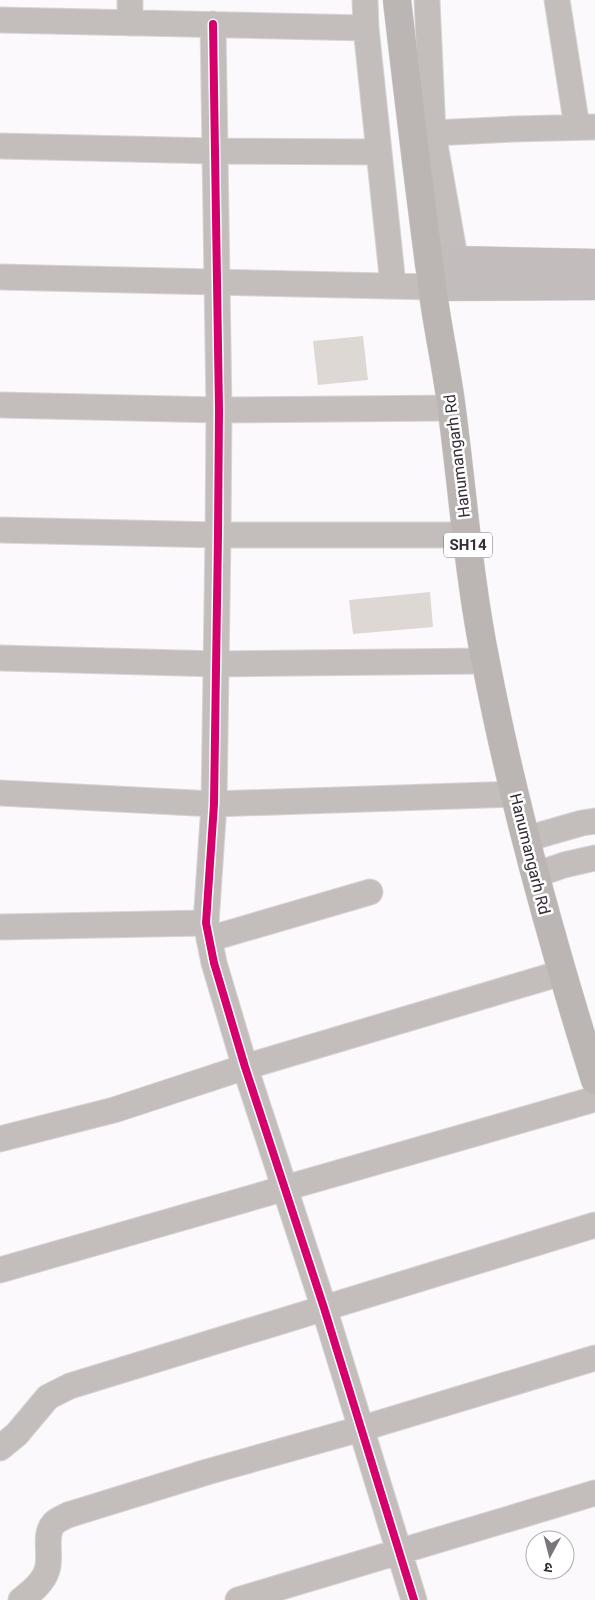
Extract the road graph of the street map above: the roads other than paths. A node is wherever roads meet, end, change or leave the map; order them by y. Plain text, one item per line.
1 (365, 0) edge
2 (397, 0) edge
3 (426, 0) edge
4 (557, 0) edge
5 (130, 12) edge
6 (1, 20) dead end
7 (213, 24) junction
8 (366, 28) junction
9 (586, 127) edge
10 (433, 132) junction
11 (0, 146) edge
12 (214, 151) junction
13 (379, 152) junction
14 (595, 263) edge
15 (444, 274) junction
16 (0, 276) edge
17 (216, 282) junction
18 (393, 285) junction
19 (595, 286) edge
20 (0, 405) edge
21 (452, 408) junction
22 (218, 410) junction
23 (0, 530) edge
24 (218, 534) junction
25 (467, 535) junction
26 (0, 658) edge
27 (485, 661) junction
28 (217, 664) junction
29 (0, 793) edge
30 (514, 794) junction
31 (214, 804) junction
32 (595, 821) edge
33 (526, 839) junction
34 (595, 858) edge
35 (535, 875) junction
36 (370, 892) dead end
37 (0, 927) edge
38 (207, 931) junction
39 (561, 973) junction
40 (245, 1067) junction
41 (595, 1080) edge
42 (595, 1099) edge
43 (0, 1139) edge
44 (284, 1188) junction
45 (595, 1224) edge
46 (0, 1270) edge
47 (324, 1308) junction
48 (595, 1358) edge
49 (360, 1429) junction
50 (0, 1448) edge
51 (595, 1493) edge
52 (400, 1552) junction
53 (267, 1596) edge
54 (21, 1600) edge
55 (238, 1600) edge
56 (414, 1600) edge

1 - 8 street
2 - 15 main road, Hanumangarh Rd / SH14
3 - 10 street
4 - 9 street
5 - 6 street
5 - 7 street
7 - 8 street
7 - 12 street
8 - 13 street
9 - 10 street
10 - 15 street
11 - 12 street
12 - 13 street
12 - 17 street
13 - 18 street
14 - 15 main road
15 - 18 street
15 - 19 main road
15 - 21 main road, Hanumangarh Rd / SH14
16 - 17 street
17 - 18 street
17 - 22 street
20 - 22 street
21 - 22 street
21 - 25 main road, Hanumangarh Rd / SH14
22 - 24 street
23 - 24 street
24 - 25 street
24 - 28 street
25 - 27 main road, Hanumangarh Rd / SH14
26 - 28 street
27 - 28 street
27 - 30 main road, Hanumangarh Rd / SH14
28 - 31 street
29 - 31 street
30 - 31 street
30 - 33 main road, Hanumangarh Rd / SH14
31 - 38 street
32 - 33 street
33 - 35 main road, Hanumangarh Rd / SH14
34 - 35 street
35 - 39 main road, Hanumangarh Rd / SH14
36 - 38 street
37 - 38 street
38 - 40 street
39 - 40 street
39 - 41 main road, Hanumangarh Rd / SH14
40 - 43 street
40 - 44 street
42 - 44 street
44 - 46 street
44 - 47 street
45 - 47 street
47 - 49 street
47 - 50 street
48 - 49 street
49 - 52 street
49 - 54 street
51 - 52 street
52 - 53 street
52 - 56 street
53 - 55 street

